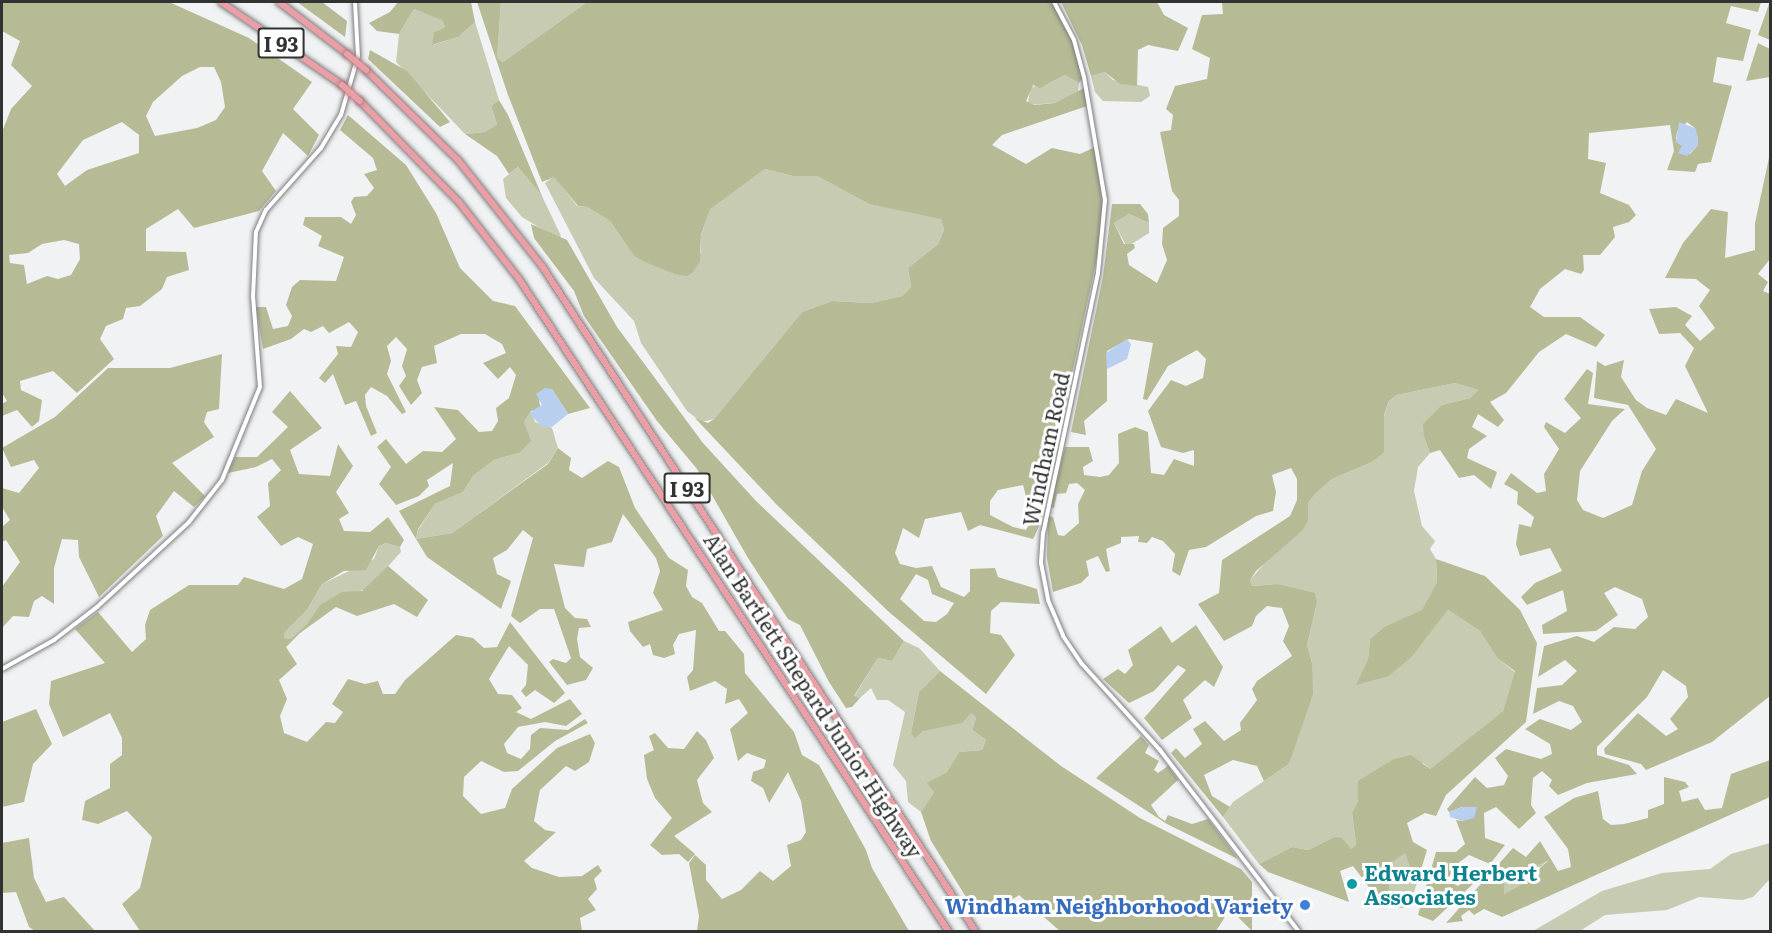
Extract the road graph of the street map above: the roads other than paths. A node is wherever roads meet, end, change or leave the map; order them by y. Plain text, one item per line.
1 (221, 2) edge
2 (279, 2) edge
3 (356, 2) edge
4 (1054, 2) edge
5 (2, 669) edge
6 (948, 932) edge
7 (976, 932) edge
8 (1299, 932) edge

1 - 6 highway, Alan Bartlett Shepard Junior Highway / I 93, bridge
2 - 7 highway, Alan Bartlett Shepard Junior Highway / I 93, bridge
3 - 5 street
4 - 8 street, Windham Road

